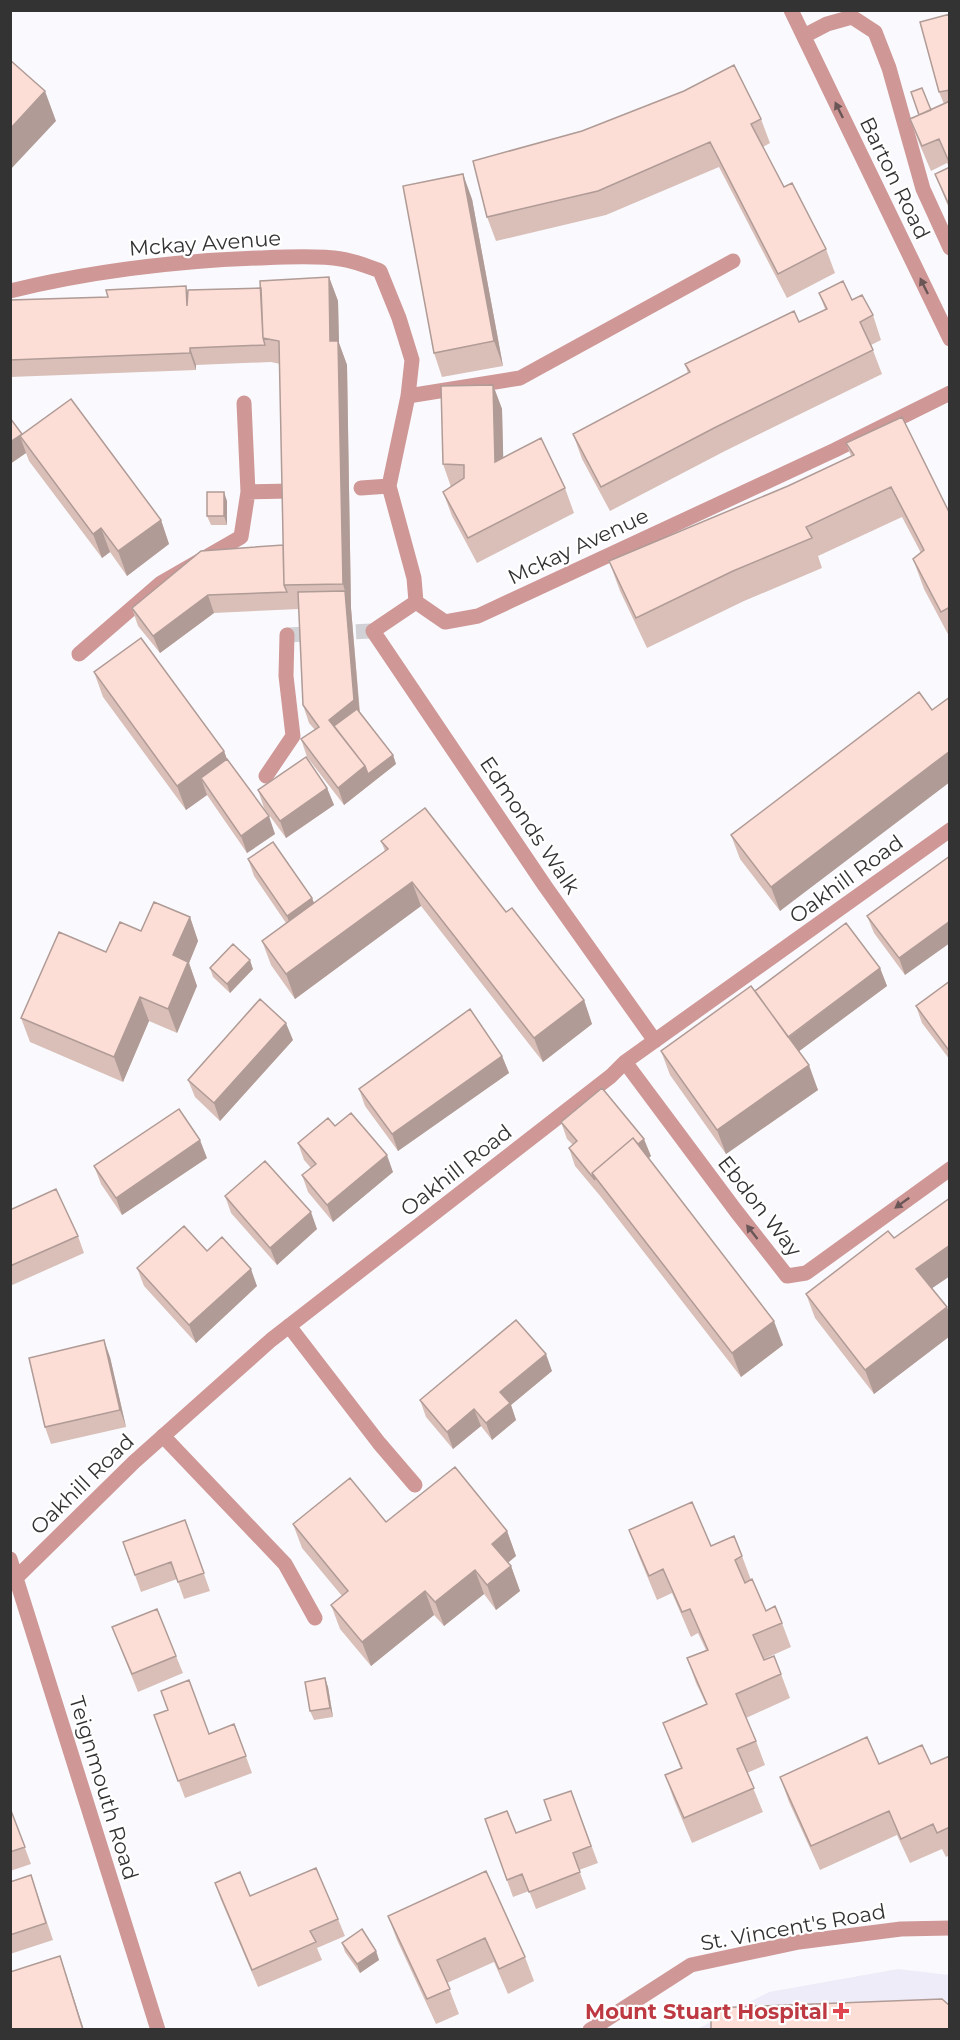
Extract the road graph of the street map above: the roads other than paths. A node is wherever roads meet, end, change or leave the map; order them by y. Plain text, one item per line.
1 (791, 10) edge
2 (804, 36) junction
3 (950, 248) edge
4 (733, 261) dead end
5 (10, 291) edge
6 (950, 339) edge
7 (950, 393) edge
8 (408, 396) junction
9 (244, 403) dead end
10 (388, 486) junction
11 (361, 488) dead end
12 (291, 491) edge
13 (248, 492) junction
14 (416, 602) junction
15 (287, 635) dead end
16 (80, 654) dead end
17 (266, 776) dead end
18 (950, 830) edge
19 (655, 1041) junction
20 (625, 1062) junction
21 (950, 1169) edge
22 (289, 1326) junction
23 (163, 1436) junction
24 (415, 1485) dead end
25 (10, 1559) edge
26 (16, 1578) junction
27 (315, 1618) dead end
28 (950, 1928) edge
29 (158, 2030) edge
30 (590, 2030) edge

1 - 2 street, Barton Road
2 - 3 street, Barton Road
6 -> 2 street, Barton Road
4 - 8 street
5 - 8 street, Mckay Avenue
7 - 14 street, Mckay Avenue
8 - 10 street, Mckay Avenue
9 - 13 street
10 - 11 street
10 - 14 street, Mckay Avenue
12 - 13 street
13 - 16 street
14 - 19 street, Edmonds Walk
15 - 17 street
18 - 19 street, Oakhill Road
19 - 20 street, Oakhill Road
21 -> 20 street, Ebdon Way
20 - 22 street, Oakhill Road
22 - 23 street, Oakhill Road
22 - 24 street
23 - 26 street, Oakhill Road
23 - 27 street
25 - 26 street, Teignmouth Road
26 - 29 street, Teignmouth Road
28 - 30 street, St. Vincent's Road

